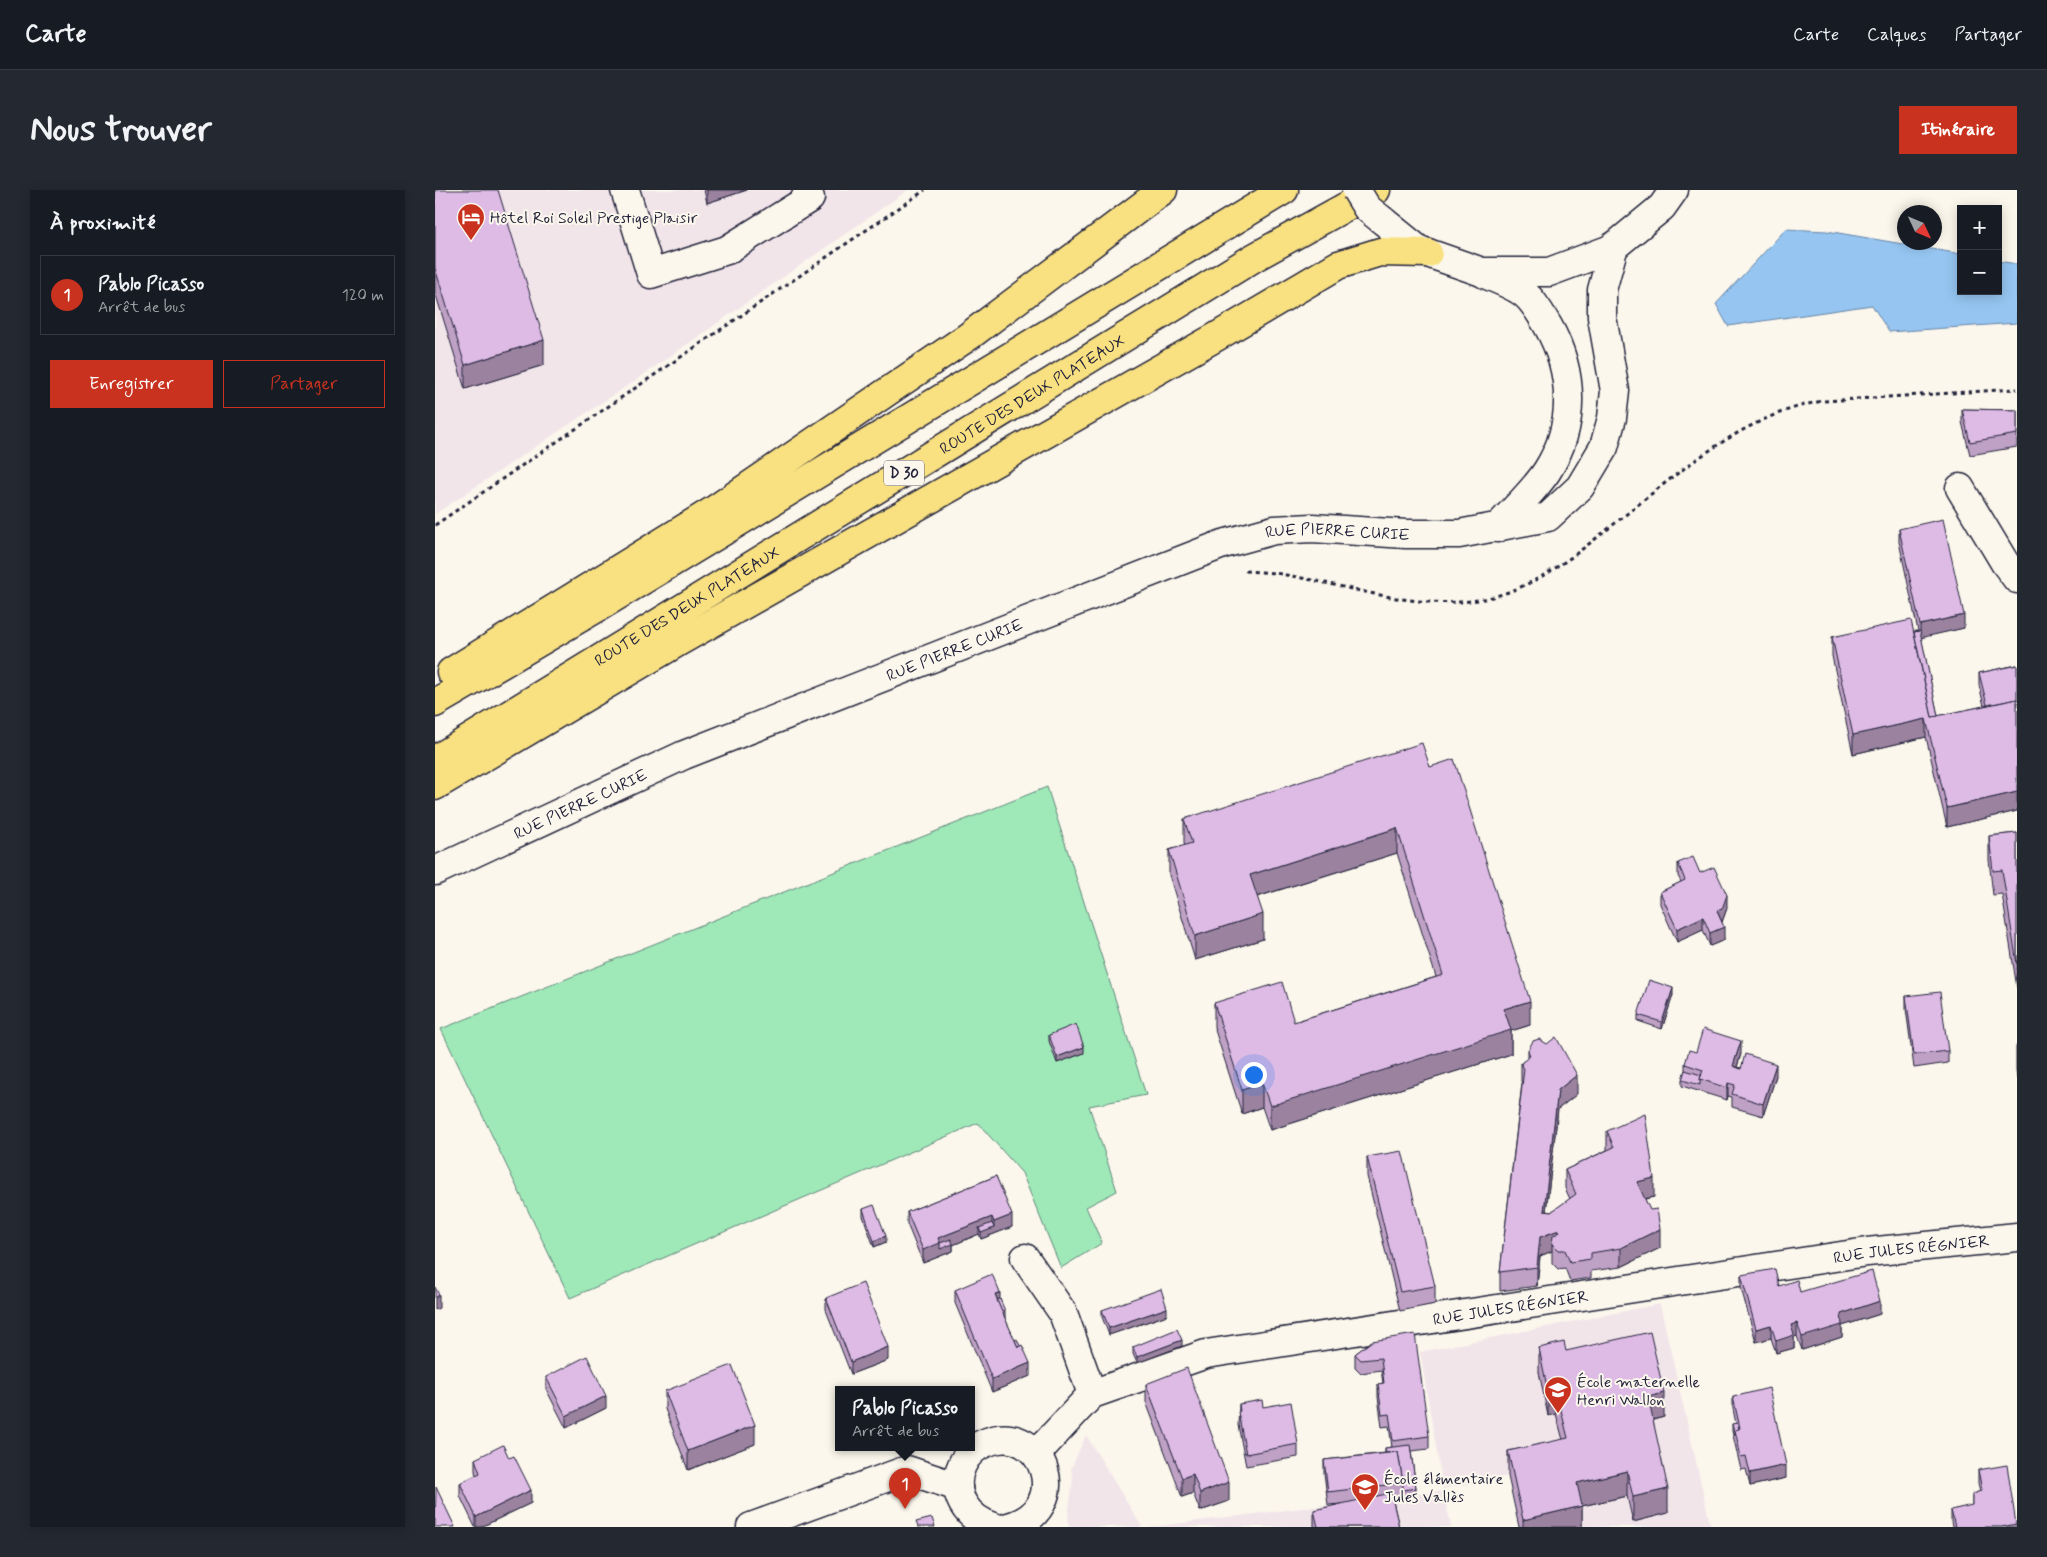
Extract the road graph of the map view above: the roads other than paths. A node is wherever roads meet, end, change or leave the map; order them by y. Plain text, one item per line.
1 (625, 190) edge
2 (807, 190) edge
3 (1163, 190) edge
4 (1284, 190) edge
5 (1356, 190) edge
6 (1376, 190) edge
7 (1674, 190) edge
8 (1615, 246) junction
9 (1428, 253) junction
10 (1482, 272) junction
11 (1960, 488) dead end
12 (1497, 528) junction
13 (2017, 579) edge
14 (435, 682) edge
15 (435, 703) edge
16 (435, 760) edge
17 (435, 786) edge
18 (435, 871) edge
19 (2017, 1237) edge
20 (1025, 1258) dead end
21 (1092, 1394) junction
22 (975, 1449) edge
23 (972, 1451) edge
24 (1036, 1454) junction
25 (958, 1487) junction
26 (1018, 1526) edge
27 (751, 1527) edge
28 (994, 1527) edge

1 - 2 street
3 - 14 main road
4 - 15 main road, D 30
5 - 9 street, bridge
6 - 16 main road, ROUTE DES DEUX PLATEAUX / D 30
7 - 8 street
8 - 10 street
8 - 12 street, RUE PIERRE CURIE
9 - 10 street
9 - 17 main road
10 - 12 street
11 - 13 street
12 - 18 street, RUE PIERRE CURIE
19 - 21 street, RUE JULES RÉGNIER
20 - 21 street
21 - 24 street, RUE JULES RÉGNIER
22 - 24 street
23 - 25 street
24 - 26 street
25 - 27 street
25 - 28 street

